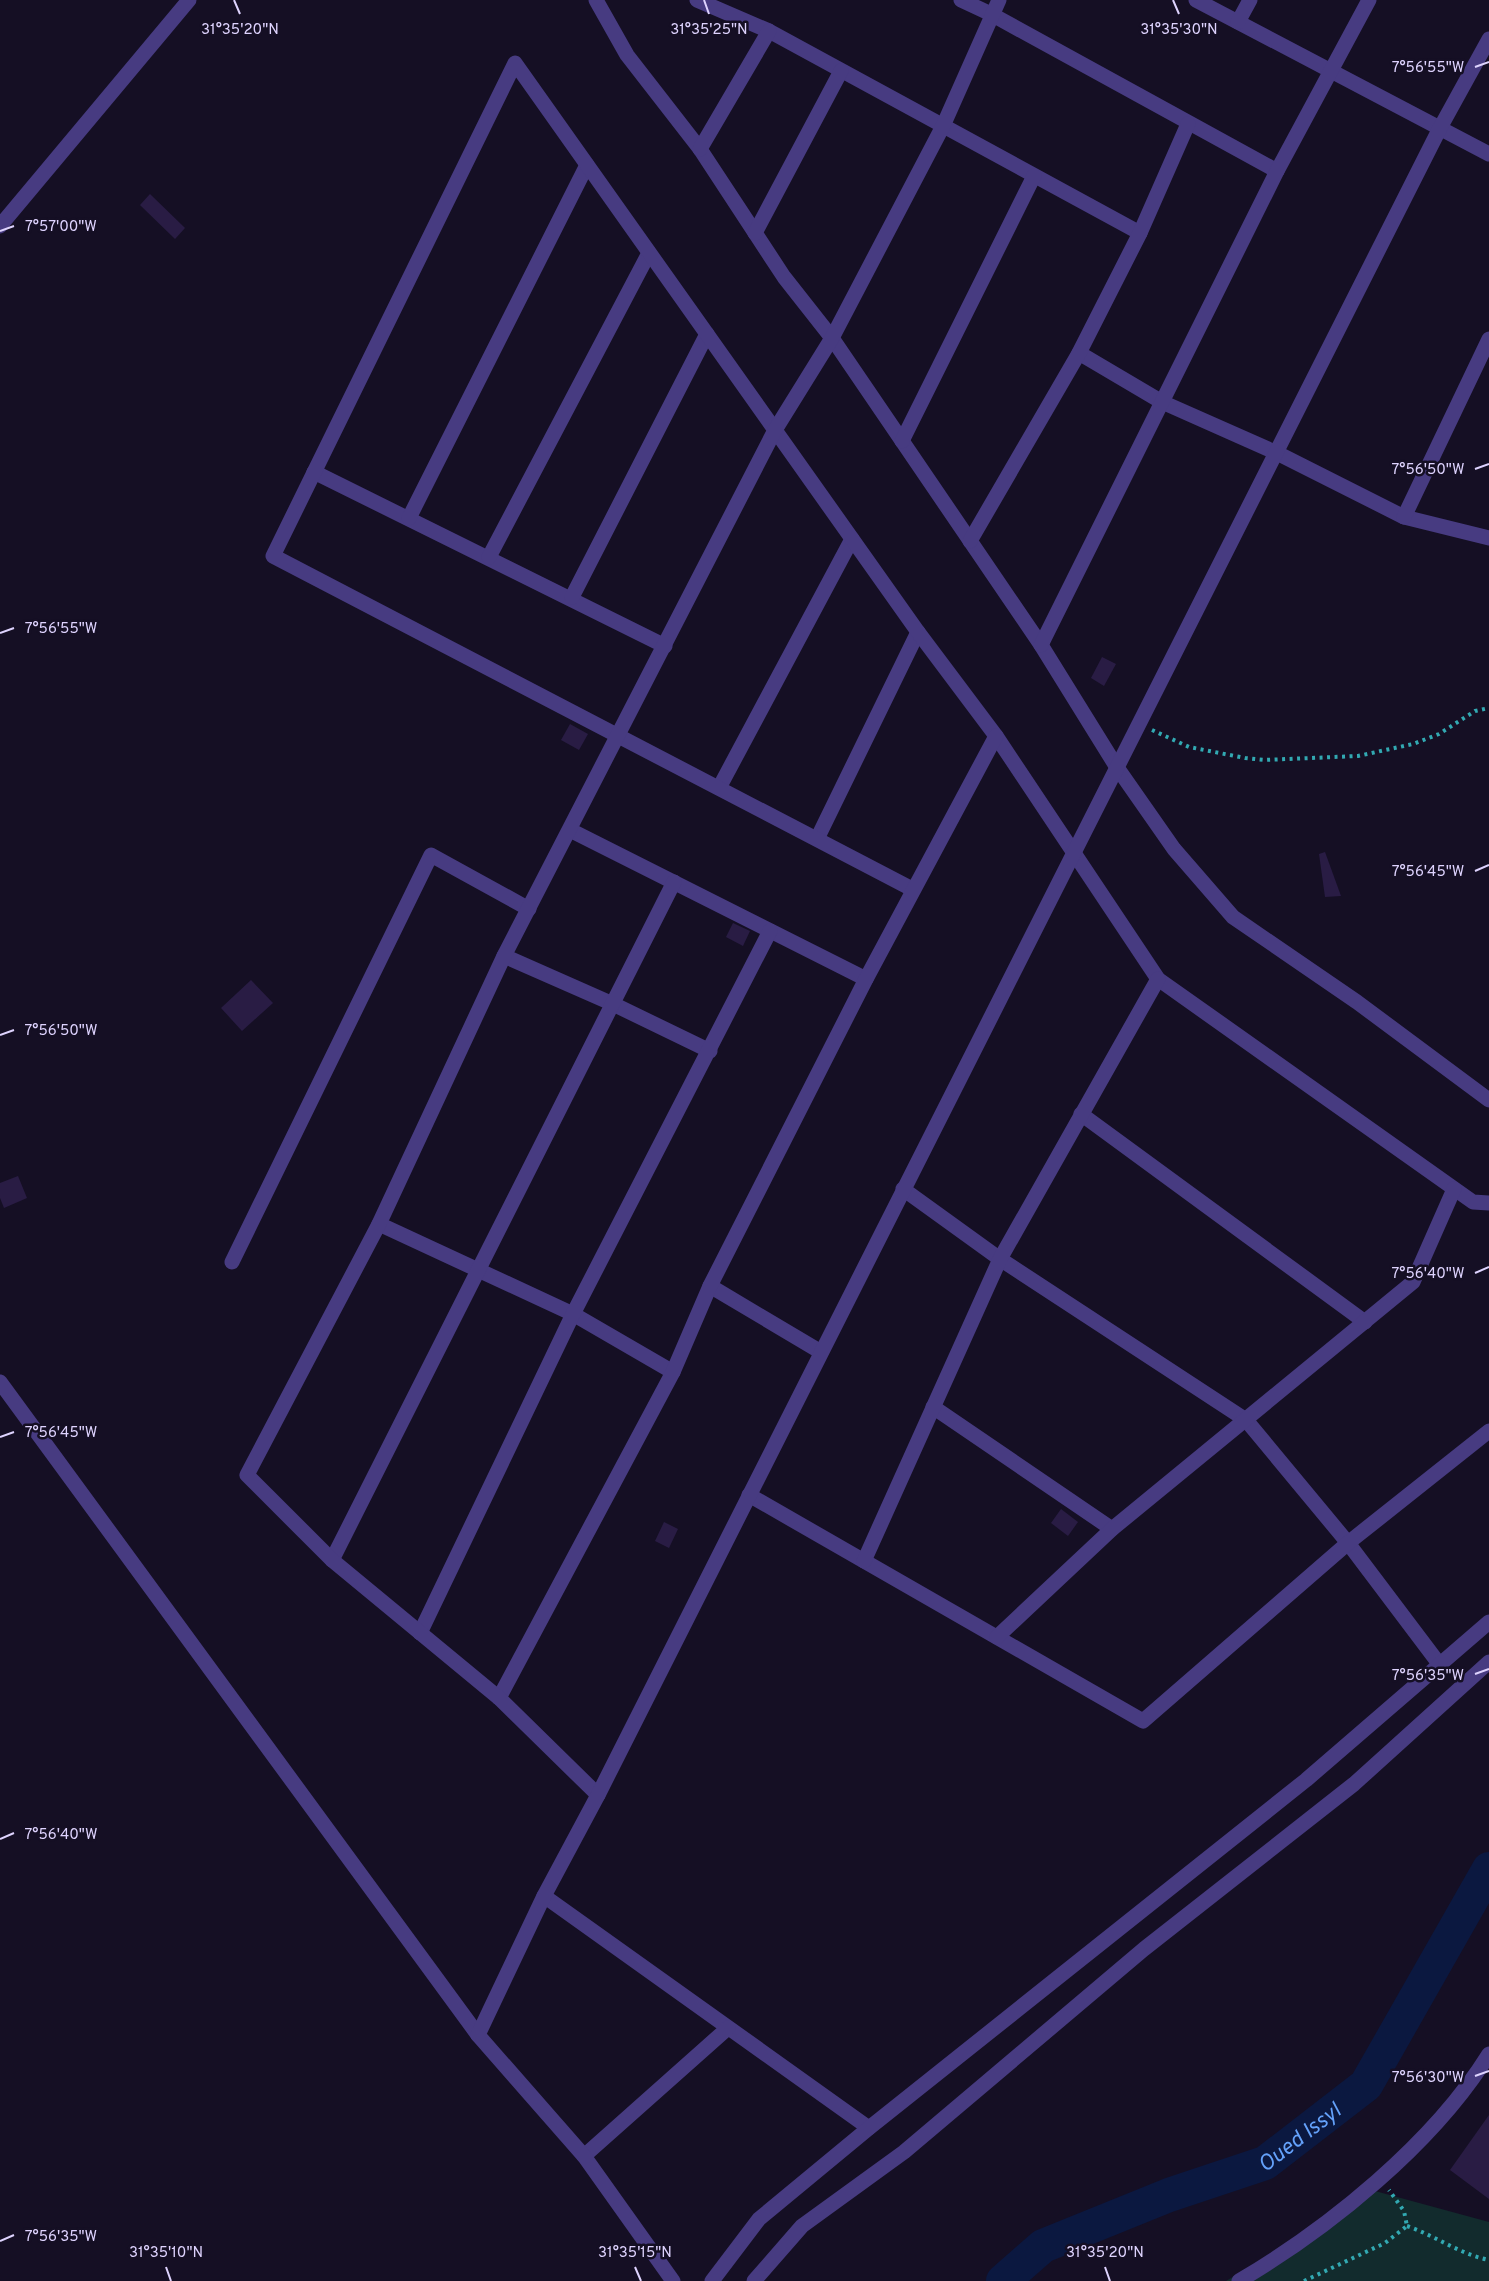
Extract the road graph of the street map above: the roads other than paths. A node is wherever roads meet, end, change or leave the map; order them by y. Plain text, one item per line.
1 (189, 0) edge
2 (596, 0) edge
3 (697, 0) edge
4 (961, 0) edge
5 (999, 0) edge
6 (1196, 0) edge
7 (1250, 0) edge
8 (1369, 0) edge
9 (991, 14) junction
10 (1238, 22) junction
11 (769, 31) junction
12 (1489, 39) edge
13 (1332, 70) junction
14 (841, 71) junction
15 (1188, 124) junction
16 (943, 126) junction
17 (1440, 128) junction
18 (700, 149) junction
19 (1489, 154) edge
20 (587, 165) junction
21 (1277, 171) junction
22 (1034, 176) junction
23 (0, 226) edge
24 (755, 233) junction
25 (1140, 233) junction
26 (649, 253) junction
27 (707, 334) junction
28 (832, 338) junction
29 (1489, 339) edge
30 (1079, 353) junction
31 (1162, 402) junction
32 (775, 430) junction
33 (902, 441) junction
34 (1277, 453) junction
35 (314, 472) junction
36 (1404, 517) junction
37 (409, 518) junction
38 (852, 538) junction
39 (1489, 538) edge
40 (970, 541) junction
41 (489, 557) junction
42 (572, 597) junction
43 (918, 632) junction
44 (1041, 645) junction
45 (665, 646) junction
46 (619, 736) junction
47 (996, 736) junction
48 (1116, 766) junction
49 (719, 788) junction
50 (570, 830) junction
51 (817, 840) junction
52 (1074, 850) junction
53 (674, 882) junction
54 (912, 889) junction
55 (529, 909) junction
56 (770, 930) junction
57 (504, 956) junction
58 (866, 979) junction
59 (1158, 979) junction
60 (613, 1004) junction
61 (710, 1051) junction
62 (1489, 1100) edge
63 (1081, 1114) junction
64 (903, 1189) junction
65 (1454, 1189) junction
66 (1489, 1203) edge
67 (379, 1224) junction
68 (999, 1258) junction
69 (232, 1262) dead end
70 (478, 1272) junction
71 (710, 1286) junction
72 (573, 1314) junction
73 (1365, 1322) junction
74 (821, 1352) junction
75 (673, 1372) junction
76 (0, 1382) edge
77 (933, 1407) junction
78 (1246, 1420) junction
79 (1489, 1431) edge
80 (749, 1495) junction
81 (1112, 1529) junction
82 (1348, 1543) junction
83 (332, 1560) junction
84 (864, 1561) junction
85 (1489, 1622) edge
86 (420, 1633) junction
87 (997, 1637) junction
88 (1489, 1662) edge
89 (1440, 1665) junction
90 (499, 1698) junction
91 (598, 1795) junction
92 (544, 1896) junction
93 (728, 2028) junction
94 (478, 2035) junction
95 (1489, 2054) edge
96 (869, 2128) junction
97 (584, 2156) junction
98 (674, 2281) edge
99 (712, 2281) edge
100 (754, 2281) edge
101 (1239, 2281) edge

1 - 23 street
2 - 18 street
3 - 11 street
4 - 9 street
5 - 9 street
6 - 10 street
7 - 10 street
8 - 13 street
9 - 15 street
9 - 16 street
10 - 13 street
11 - 14 street
11 - 18 street
12 - 17 street
13 - 17 street
13 - 21 street
14 - 16 street
14 - 24 street
15 - 21 street
15 - 25 street
16 - 22 street
16 - 28 street
17 - 19 street
17 - 34 street
18 - 24 street
20 - 26 street
20 - 35 street
20 - 37 street
21 - 31 street
22 - 25 street
22 - 33 street
24 - 28 street
25 - 30 street
26 - 27 street
26 - 41 street
27 - 32 street
27 - 42 street
28 - 32 street
28 - 33 street
29 - 36 street
30 - 31 street
30 - 40 street
31 - 34 street
31 - 44 street
32 - 38 street
32 - 45 street
33 - 40 street
34 - 36 street
34 - 48 street
35 - 37 street
35 - 46 street
36 - 39 street
37 - 41 street
38 - 43 street
38 - 49 street
40 - 44 street
41 - 42 street
42 - 45 street
43 - 47 street
43 - 51 street
44 - 48 street
45 - 46 street
46 - 49 street
46 - 50 street
47 - 52 street
47 - 54 street
48 - 52 street
48 - 62 street
49 - 51 street
50 - 53 street
50 - 55 street
51 - 54 street
52 - 59 street
52 - 64 street
53 - 56 street
53 - 60 street
54 - 58 street
55 - 57 street
55 - 69 street
56 - 58 street
56 - 61 street
57 - 60 street
57 - 67 street
58 - 71 street
59 - 63 street
59 - 65 street
60 - 61 street
60 - 70 street
61 - 72 street
63 - 68 street
63 - 73 street
64 - 68 street
64 - 74 street
65 - 66 street
65 - 73 street
67 - 70 street
67 - 83 street
68 - 77 street
68 - 78 street
70 - 72 street
70 - 83 street
71 - 74 street
71 - 75 street
72 - 75 street
72 - 86 street
73 - 78 street
74 - 80 street
75 - 90 street
76 - 94 street
77 - 81 street
77 - 84 street
78 - 81 street
78 - 82 street
79 - 82 street
80 - 84 street
80 - 91 street
81 - 87 street
82 - 87 street
82 - 89 street
83 - 86 street
84 - 87 street
85 - 89 street
86 - 90 street
88 - 100 street
89 - 96 street
90 - 91 street
91 - 92 street
92 - 93 street
92 - 94 street
93 - 96 street
93 - 97 street
94 - 97 street
95 - 101 street
96 - 99 street
97 - 98 street

